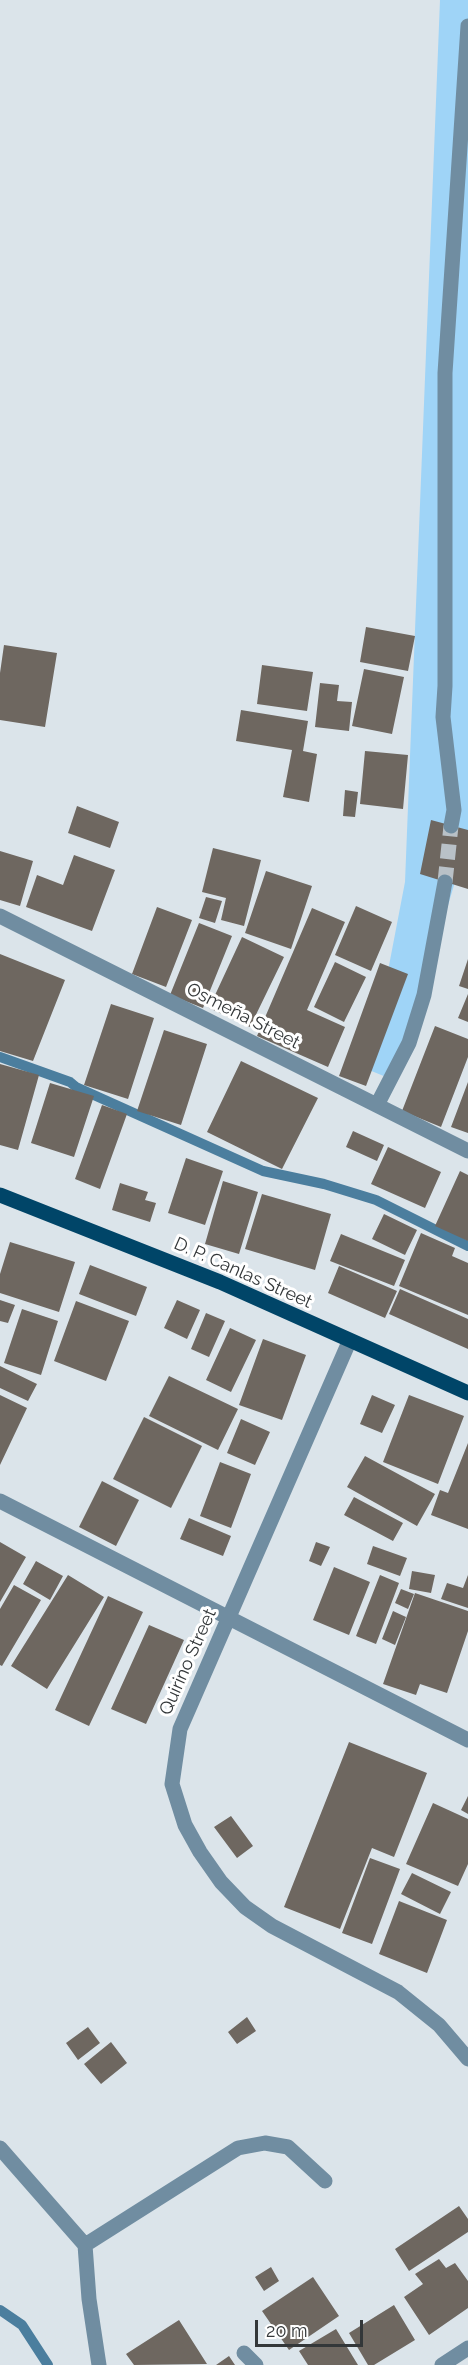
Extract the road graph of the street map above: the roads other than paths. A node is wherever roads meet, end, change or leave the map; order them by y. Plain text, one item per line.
1 (468, 26) edge
2 (461, 812) edge
3 (451, 825) tunnel mouth
4 (445, 882) tunnel mouth
5 (0, 916) edge
6 (377, 1105) junction
7 (468, 1151) edge
8 (0, 1195) edge
9 (349, 1342) junction
10 (468, 1393) edge
11 (0, 1501) edge
12 (228, 1619) junction
13 (468, 1740) edge
14 (468, 2059) edge
15 (0, 2148) edge
16 (325, 2181) dead end
17 (85, 2245) junction
18 (468, 2348) edge
19 (244, 2353) dead end
20 (99, 2365) edge
21 (256, 2365) edge
22 (442, 2365) edge

1 - 2 street
2 - 3 street
4 - 6 street
5 - 6 street, Osmeña Street
6 - 7 street, Osmeña Street
8 - 9 main road, D. P. Canlas Street
9 - 10 main road, D. P. Canlas Street
9 - 12 street, Quirino Street
11 - 12 street
12 - 13 street
12 - 14 street, Quirino Street
15 - 17 street
16 - 17 street
17 - 20 street
18 - 22 street
19 - 21 street

